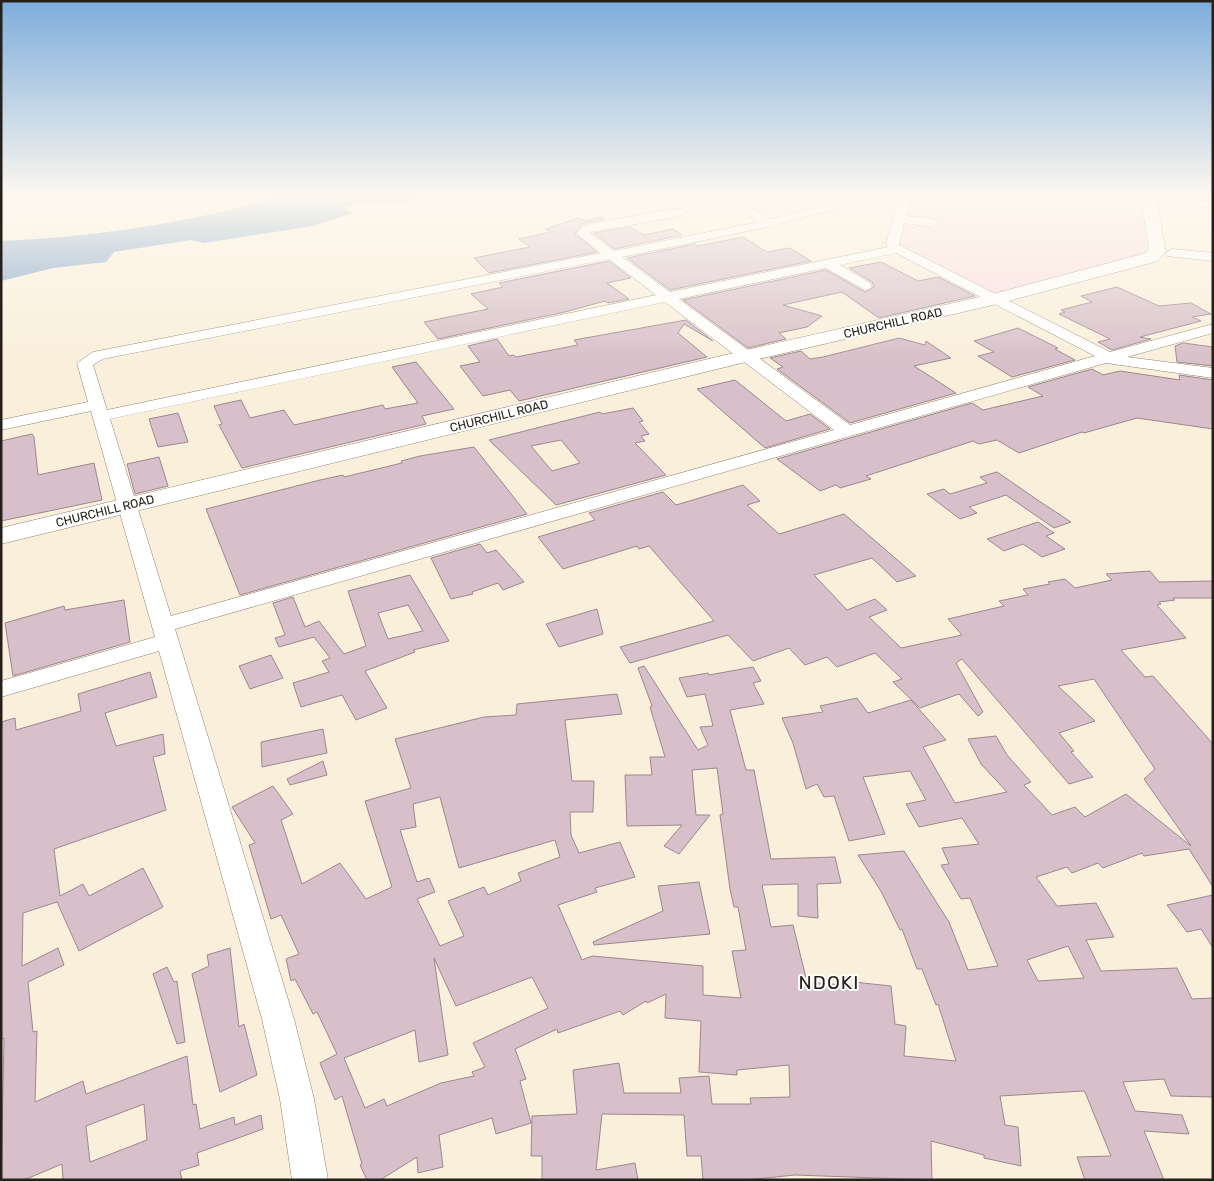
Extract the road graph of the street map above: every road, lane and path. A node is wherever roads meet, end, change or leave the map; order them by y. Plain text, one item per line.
1 (607, 253) edge
2 (620, 253) edge
3 (876, 253) edge
4 (905, 253) edge
5 (1156, 253) edge
6 (1172, 253) edge
7 (1173, 253) edge
8 (610, 255) junction
9 (1213, 257) edge
10 (827, 263) junction
11 (1055, 284) junction
12 (865, 286) dead end
13 (666, 297) junction
14 (997, 299) junction
15 (1213, 328) edge
16 (746, 356) junction
17 (1105, 358) junction
18 (1213, 373) edge
19 (99, 410) junction
20 (1, 425) edge
21 (847, 431) junction
22 (128, 505) junction
23 (1, 536) edge
24 (166, 633) junction
25 (1, 689) edge
26 (310, 1180) edge

1 - 8 street
2 - 8 street
3 - 10 street
4 - 14 street
5 - 11 street
6 - 11 street
7 - 9 street
8 - 13 street
8 - 19 street
10 - 12 street
10 - 13 street
11 - 14 street, CHURCHILL ROAD
13 - 16 street
13 - 19 street
14 - 16 street, CHURCHILL ROAD
14 - 17 street
15 - 17 street
16 - 21 street
16 - 22 street, CHURCHILL ROAD
17 - 18 street
17 - 21 street
19 - 20 street
19 - 22 street
21 - 24 street
22 - 23 street, CHURCHILL ROAD
22 - 24 street
24 - 25 street
24 - 26 street

